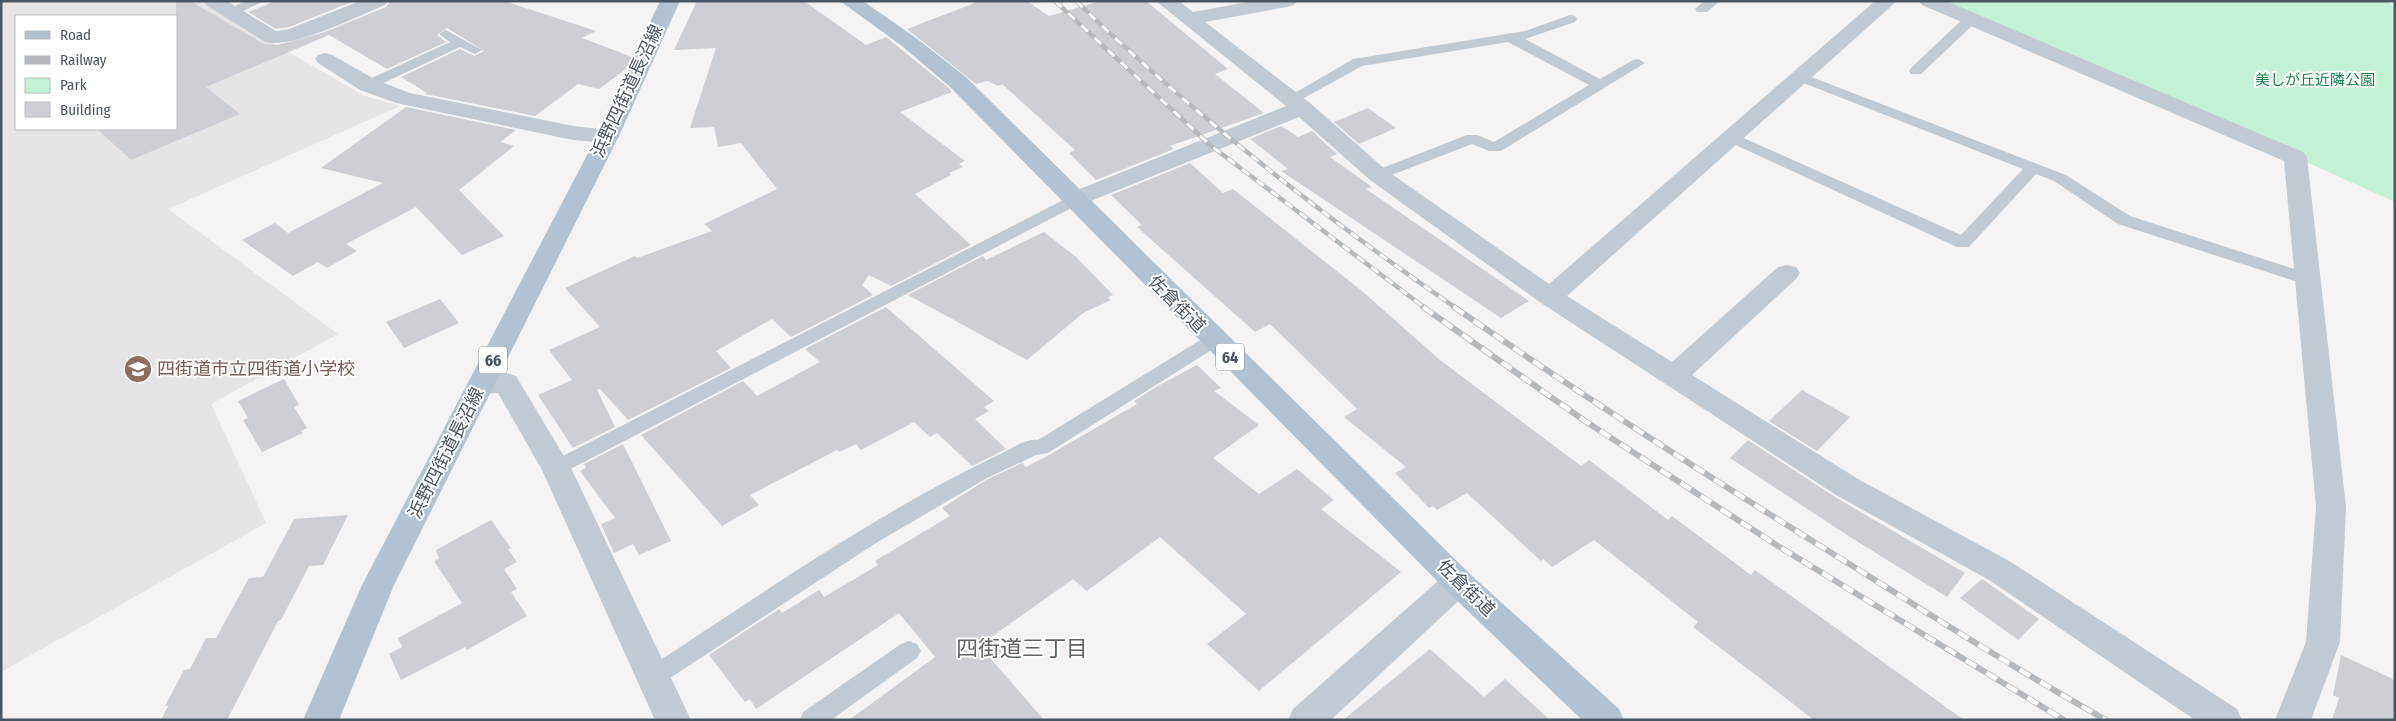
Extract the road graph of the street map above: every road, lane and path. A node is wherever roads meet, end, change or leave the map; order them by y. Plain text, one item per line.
1 (213, 1) edge
2 (257, 1) edge
3 (378, 1) edge
4 (670, 1) edge
5 (850, 1) edge
6 (1166, 1) edge
7 (1287, 1) edge
8 (1887, 1) edge
9 (1929, 1) edge
10 (230, 12) junction
11 (1188, 19) junction
12 (1570, 19) dead end
13 (1972, 19) junction
14 (446, 34) dead end
15 (1510, 37) junction
16 (458, 43) junction
17 (474, 50) dead end
18 (325, 59) dead end
19 (1638, 63) dead end
20 (1916, 72) dead end
21 (1800, 77) junction
22 (1600, 84) junction
23 (368, 86) junction
24 (1296, 104) junction
25 (608, 136) junction
26 (1732, 138) junction
27 (2033, 168) junction
28 (1378, 175) junction
29 (1073, 200) junction
30 (1787, 273) dead end
31 (2307, 278) junction
32 (1550, 298) junction
33 (1214, 340) junction
34 (1673, 376) junction
35 (482, 384) junction
36 (556, 468) junction
37 (1458, 582) junction
38 (909, 651) dead end
39 (653, 677) junction
40 (321, 720) edge
41 (673, 720) edge
42 (812, 720) edge
43 (1306, 720) edge
44 (1606, 720) edge
45 (2224, 720) edge
46 (2293, 720) edge

1 - 10 street
2 - 10 lane
3 - 10 street
4 - 25 main road, 浜野四街道長沼線 / 66
5 - 29 main road, 佐倉街道 / 64
6 - 11 street
7 - 11 street
8 - 21 street
9 - 13 street
11 - 24 street
12 - 15 lane
13 - 20 lane
13 - 31 street
14 - 16 lane
15 - 22 lane
15 - 24 lane
16 - 17 lane
16 - 23 lane
18 - 23 street
19 - 22 lane
21 - 26 street
21 - 27 lane
22 - 28 lane
23 - 25 street
24 - 28 street
24 - 29 street
25 - 35 main road, 浜野四街道長沼線 / 66
26 - 27 lane
26 - 32 street
27 - 31 lane
28 - 32 street
29 - 33 main road, 佐倉街道 / 64
29 - 36 lane
30 - 34 street
31 - 46 street
32 - 34 street
33 - 37 main road, 佐倉街道 / 64
33 - 39 lane
34 - 45 street
35 - 36 street
35 - 40 main road, 浜野四街道長沼線 / 66
36 - 39 street
37 - 43 street
37 - 44 main road, 佐倉街道 / 64
38 - 42 lane
39 - 41 street

